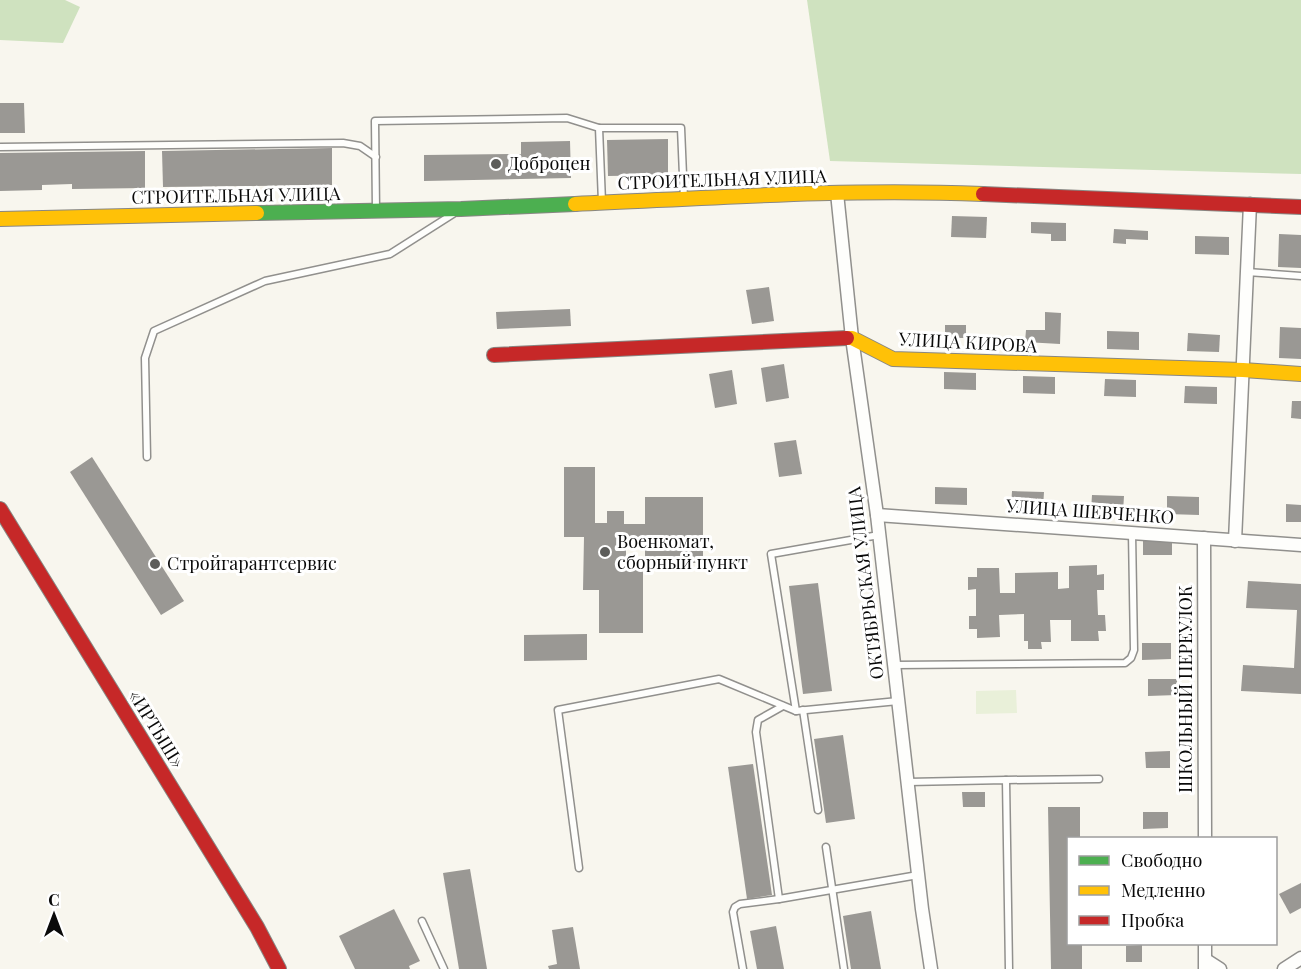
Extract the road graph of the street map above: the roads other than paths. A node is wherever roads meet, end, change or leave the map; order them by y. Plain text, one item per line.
1 (599, 128) junction
2 (0, 147) edge
3 (376, 157) junction
4 (837, 193) junction
5 (684, 199) junction
6 (602, 202) junction
7 (1250, 204) junction
8 (1301, 207) edge
9 (461, 209) junction
10 (376, 211) junction
11 (0, 219) edge
12 (1247, 272) junction
13 (1301, 276) edge
14 (852, 338) junction
15 (494, 355) dead end
16 (1243, 370) junction
17 (1301, 375) edge
18 (147, 457) dead end
19 (0, 509) edge
20 (877, 515) junction
21 (1132, 533) junction
22 (879, 535) junction
23 (1204, 538) junction
24 (1235, 541) junction
25 (1301, 545) edge
26 (894, 665) junction
27 (898, 701) junction
28 (783, 706) junction
29 (799, 711) junction
30 (1099, 779) dead end
31 (1006, 780) junction
32 (908, 782) junction
33 (818, 810) dead end
34 (1205, 837) edge
35 (826, 848) dead end
36 (579, 868) dead end
37 (918, 875) junction
38 (833, 890) junction
39 (779, 899) junction
40 (422, 921) dead end
41 (1205, 945) edge
42 (1301, 958) edge
43 (1205, 964) edge
44 (279, 969) edge
45 (444, 969) edge
46 (743, 969) edge
47 (844, 969) edge
48 (931, 969) edge
49 (1009, 969) edge
50 (1220, 969) edge
51 (1284, 969) edge

1 - 3 lane
1 - 5 lane
1 - 6 lane
2 - 3 lane
3 - 10 lane
4 - 5 main road, СТРОИТЕЛЬНАЯ УЛИЦА
4 - 7 main road, СТРОИТЕЛЬНАЯ УЛИЦА
4 - 14 street, ОКТЯБРЬСКАЯ УЛИЦА
5 - 6 main road, СТРОИТЕЛЬНАЯ УЛИЦА
6 - 9 main road, СТРОИТЕЛЬНАЯ УЛИЦА
7 - 8 main road, СТРОИТЕЛЬНАЯ УЛИЦА
7 - 12 street
9 - 10 main road, СТРОИТЕЛЬНАЯ УЛИЦА
9 - 18 lane
10 - 11 main road, СТРОИТЕЛЬНАЯ УЛИЦА
12 - 13 lane
12 - 16 street
14 - 15 main road, УЛИЦА КИРОВА
14 - 16 main road, УЛИЦА КИРОВА
14 - 20 street, ОКТЯБРЬСКАЯ УЛИЦА
16 - 17 main road, УЛИЦА КИРОВА
16 - 24 street
19 - 44 main road, «ИРТЫШ»
20 - 21 street, УЛИЦА ШЕВЧЕНКО
20 - 22 street, ОКТЯБРЬСКАЯ УЛИЦА
21 - 23 street, УЛИЦА ШЕВЧЕНКО
21 - 26 lane
22 - 26 street, ОКТЯБРЬСКАЯ УЛИЦА
22 - 29 lane
23 - 24 street, УЛИЦА ШЕВЧЕНКО
23 - 34 street, ШКОЛЬНЫЙ ПЕРЕУЛОК
24 - 25 street, УЛИЦА ШЕВЧЕНКО
26 - 27 street, ОКТЯБРЬСКАЯ УЛИЦА
27 - 29 lane
27 - 32 street, ОКТЯБРЬСКАЯ УЛИЦА
28 - 29 lane
28 - 36 lane
28 - 39 lane
29 - 33 lane
30 - 31 lane
31 - 32 lane
31 - 49 lane
32 - 37 street, ОКТЯБРЬСКАЯ УЛИЦА
35 - 38 lane
37 - 38 lane
37 - 48 street, ОКТЯБРЬСКАЯ УЛИЦА
38 - 39 lane
38 - 47 lane
39 - 46 lane
40 - 45 lane
41 - 43 street
42 - 51 street
43 - 50 street

